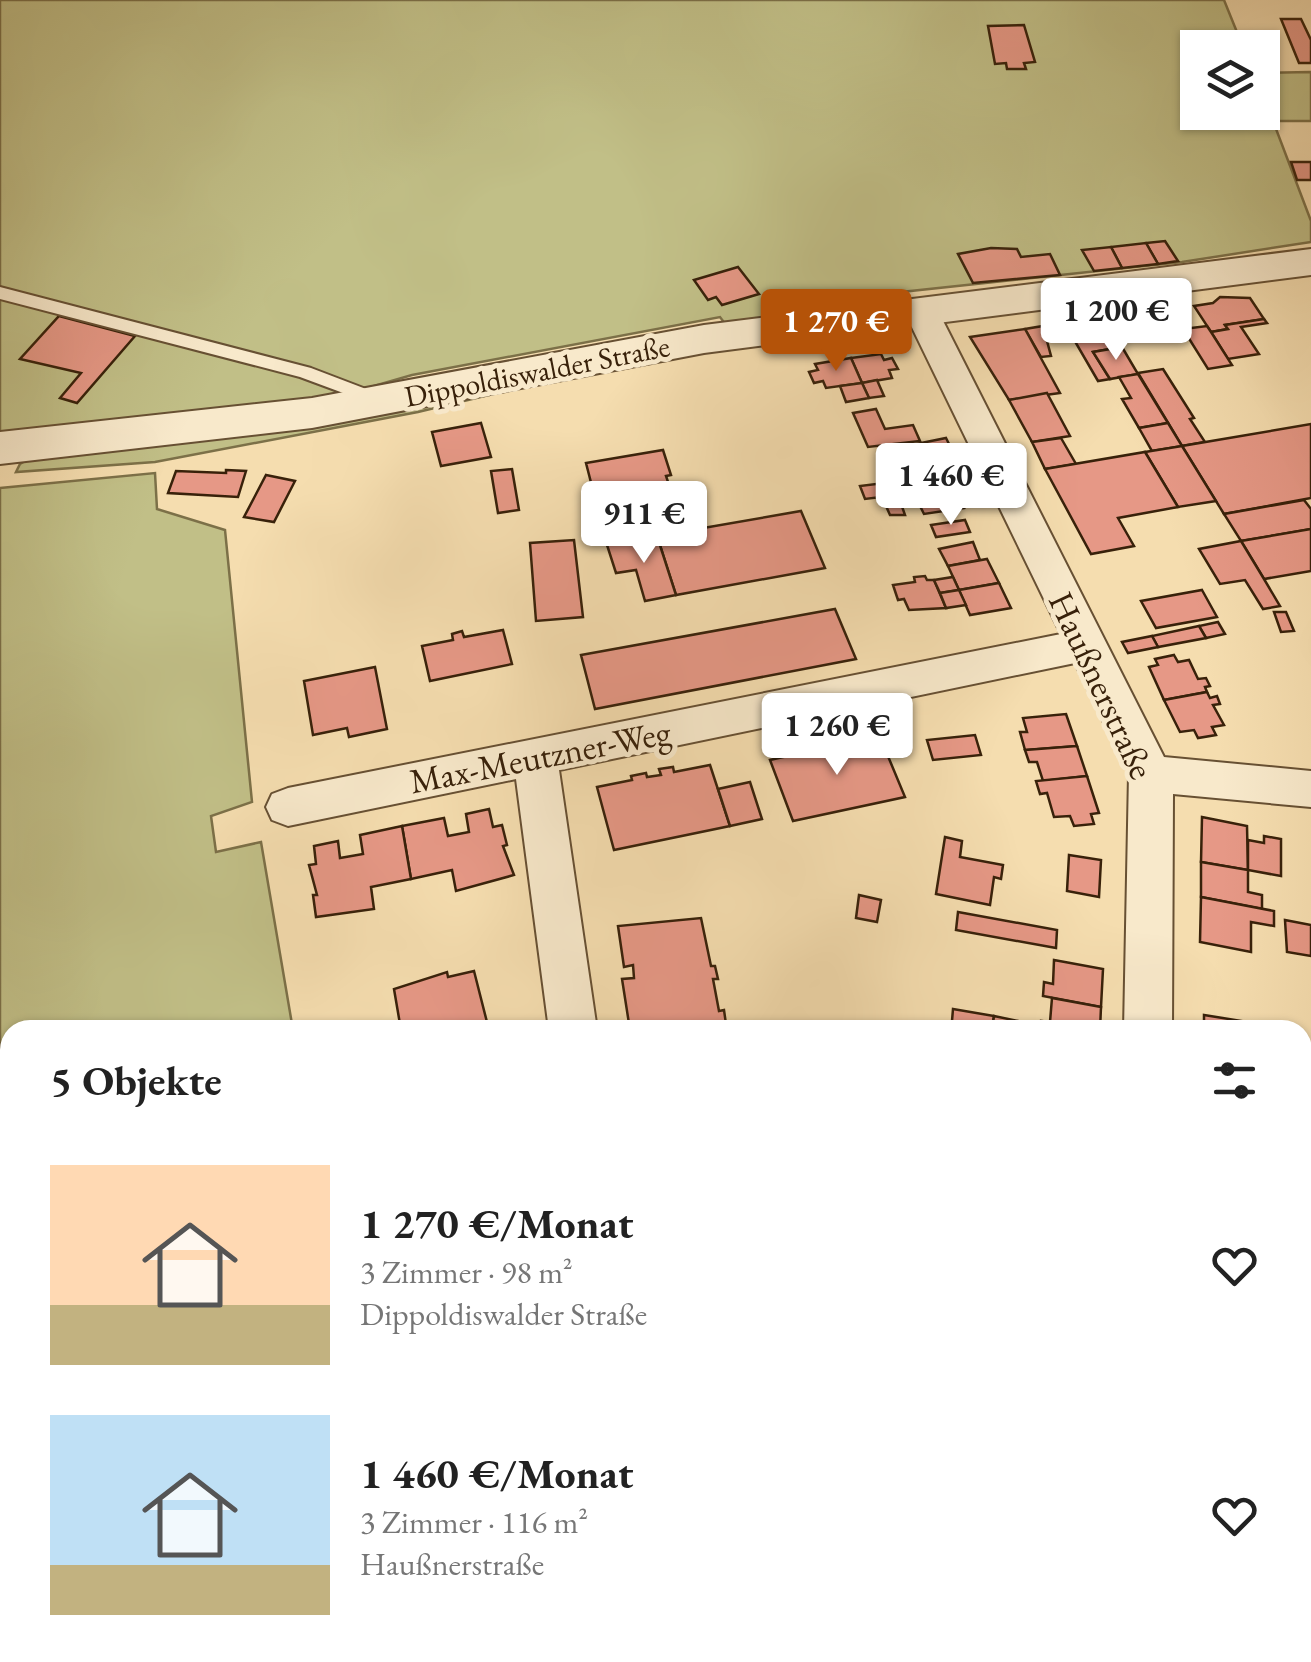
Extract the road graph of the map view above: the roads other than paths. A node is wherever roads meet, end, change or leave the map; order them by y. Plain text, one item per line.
1 (1311, 262) edge
2 (0, 293) edge
3 (921, 311) junction
4 (382, 401) junction
5 (0, 448) edge
6 (1086, 645) junction
7 (535, 757) junction
8 (1151, 774) junction
9 (1311, 789) edge
10 (288, 807) dead end
11 (572, 1020) edge
12 (1148, 1020) edge

1 - 3 street, Dippoldiswalder Straße
2 - 4 lane
3 - 4 street, Dippoldiswalder Straße
3 - 6 street, Haußnerstraße
4 - 5 street, Dippoldiswalder Straße
6 - 7 street, Max-Meutzner-Weg
6 - 8 street, Haußnerstraße
7 - 10 street, Max-Meutzner-Weg
7 - 11 street
8 - 9 street
8 - 12 street, Haußnerstraße

